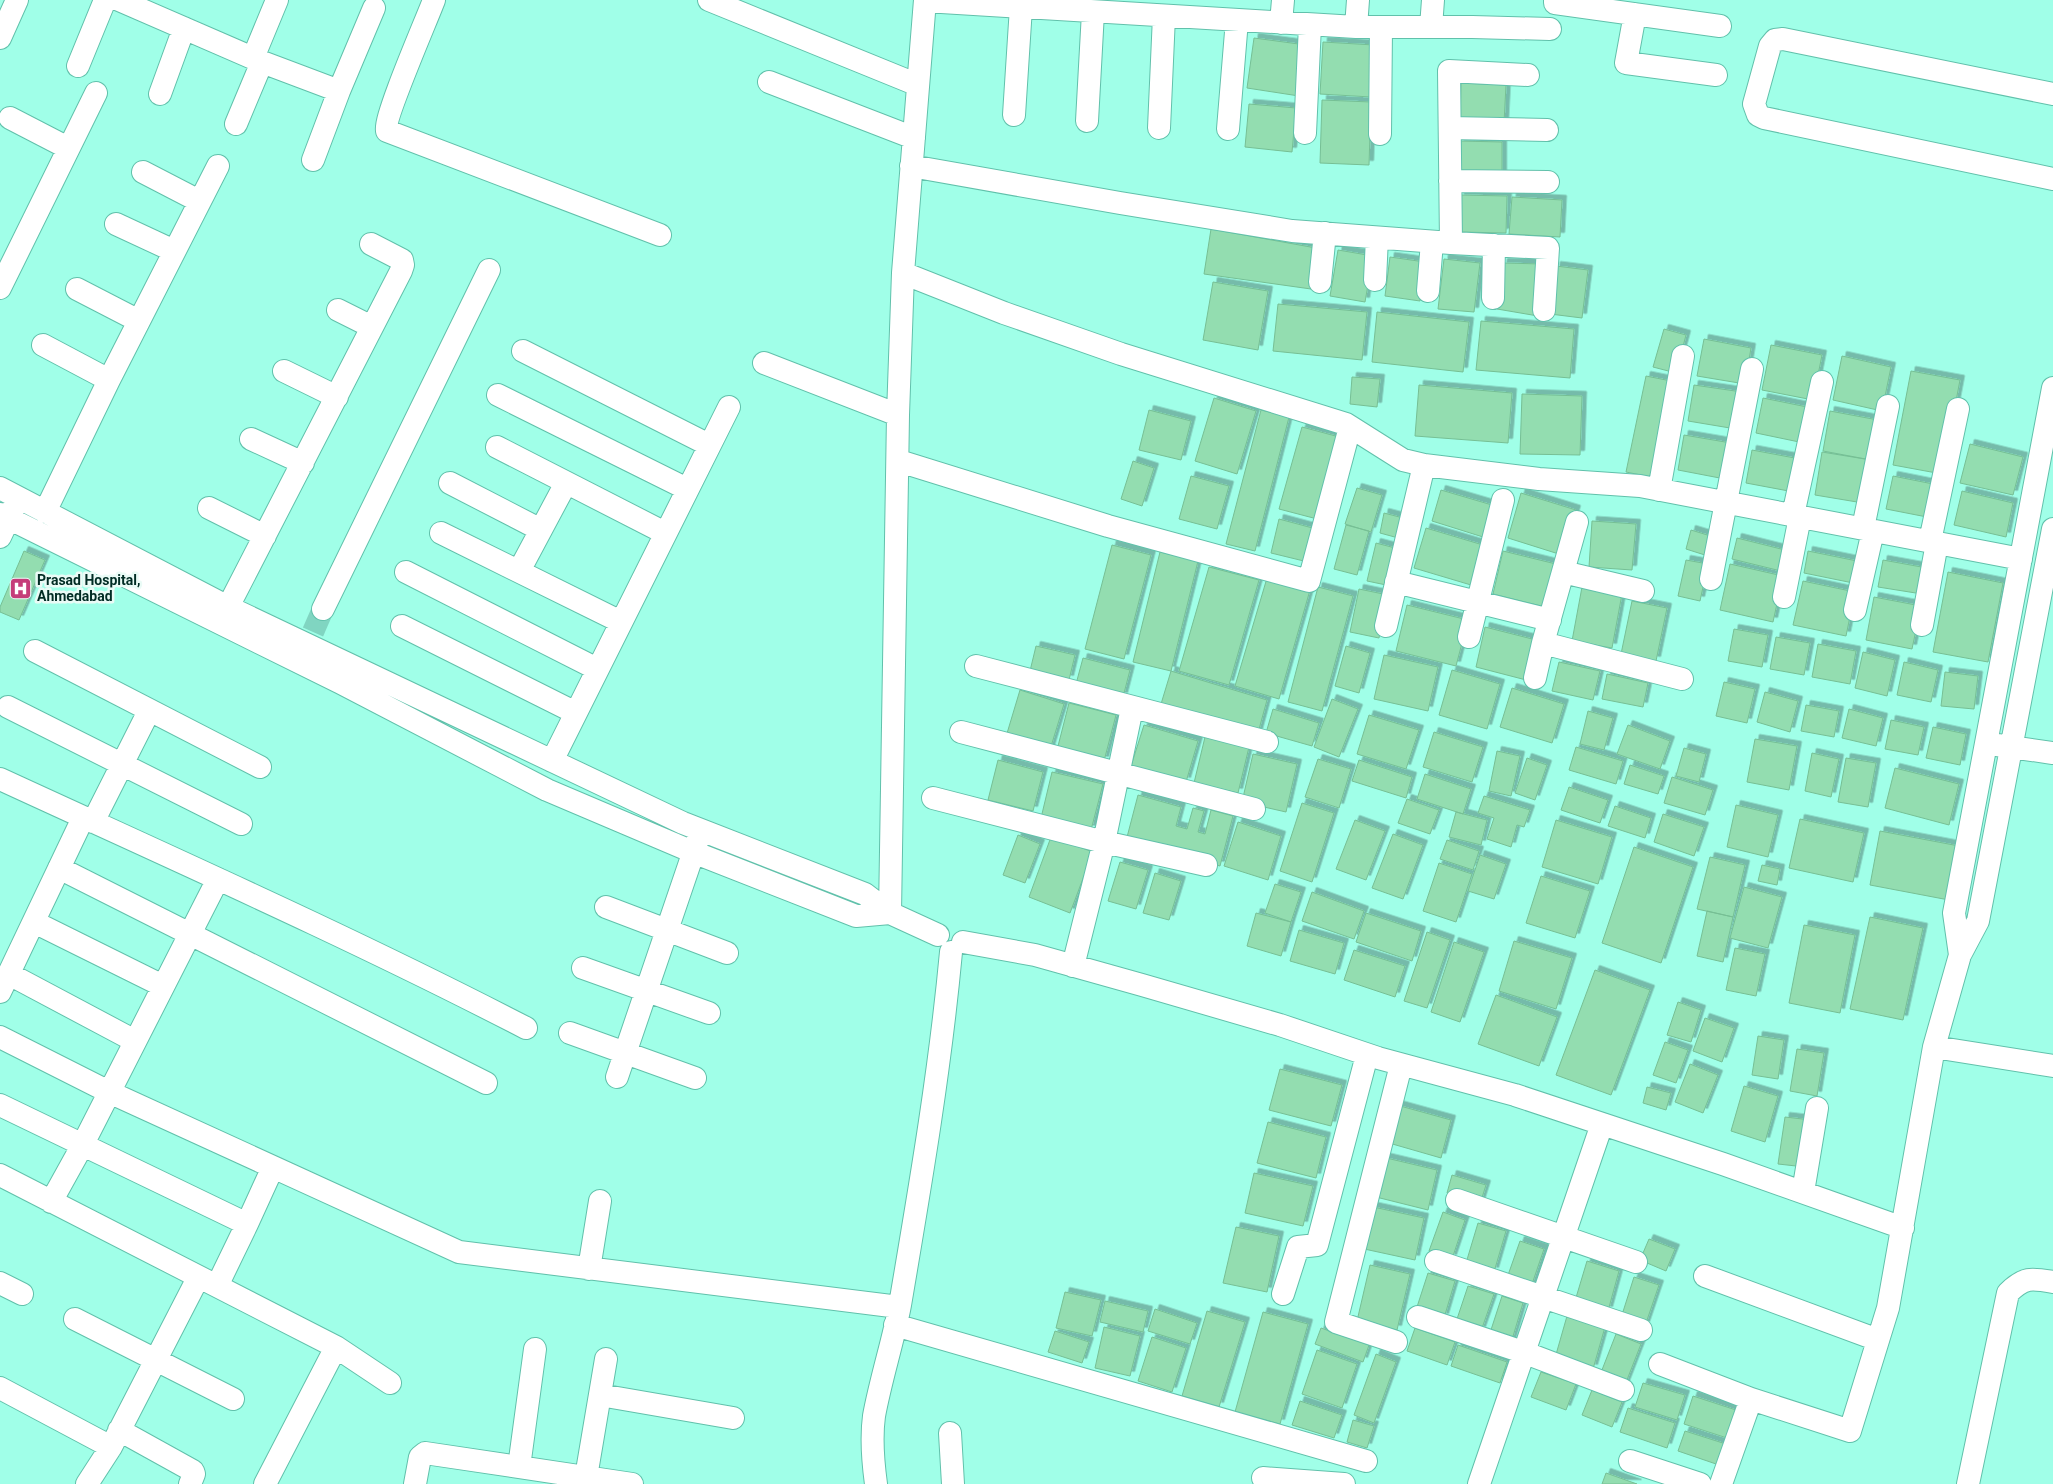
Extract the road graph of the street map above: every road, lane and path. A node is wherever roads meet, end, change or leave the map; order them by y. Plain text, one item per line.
1 (17, 0) edge
2 (106, 0) edge
3 (119, 0) edge
4 (277, 0) edge
5 (434, 0) edge
6 (709, 0) edge
7 (1283, 0) edge
8 (1358, 0) edge
9 (1433, 0) edge
10 (1555, 0) edge
11 (925, 1) edge
12 (991, 3) edge
13 (1062, 5) edge
14 (1021, 7) junction
15 (1136, 7) edge
16 (161, 8) edge
17 (374, 8) dead end
18 (1211, 9) edge
19 (1093, 12) junction
20 (1635, 14) junction
21 (1164, 16) junction
22 (1237, 20) junction
23 (1281, 23) junction
24 (1310, 25) junction
25 (1720, 26) dead end
26 (1381, 27) junction
27 (1431, 27) junction
28 (184, 28) junction
29 (1356, 28) junction
30 (1550, 29) dead end
31 (0, 38) edge
32 (258, 60) junction
33 (78, 66) dead end
34 (1528, 75) dead end
35 (1716, 75) dead end
36 (770, 82) dead end
37 (918, 85) junction
38 (340, 92) junction
39 (96, 93) dead end
40 (160, 94) dead end
41 (2053, 94) edge
42 (1014, 115) dead end
43 (10, 118) dead end
44 (1087, 120) dead end
45 (236, 124) dead end
46 (1159, 128) dead end
47 (1450, 128) junction
48 (1228, 129) dead end
49 (1547, 130) dead end
50 (1305, 134) dead end
51 (1380, 134) dead end
52 (914, 138) junction
53 (68, 148) junction
54 (313, 160) dead end
55 (218, 166) dead end
56 (912, 166) junction
57 (143, 172) dead end
58 (2053, 179) edge
59 (1450, 182) junction
60 (1548, 182) dead end
61 (200, 201) junction
62 (116, 224) dead end
63 (1325, 233) junction
64 (660, 235) dead end
65 (1377, 238) junction
66 (1441, 243) junction
67 (371, 244) dead end
68 (1494, 244) junction
69 (174, 251) junction
70 (489, 270) dead end
71 (903, 273) junction
72 (1375, 280) dead end
73 (1320, 282) dead end
74 (0, 288) edge
75 (77, 289) dead end
76 (1428, 291) dead end
77 (1493, 298) dead end
78 (338, 310) dead end
79 (1544, 310) dead end
80 (139, 321) junction
81 (372, 327) junction
82 (43, 346) dead end
83 (523, 351) dead end
84 (1683, 356) dead end
85 (764, 363) dead end
86 (1752, 369) dead end
87 (284, 371) dead end
88 (109, 380) junction
89 (1822, 382) dead end
90 (2053, 388) edge
91 (498, 395) dead end
92 (337, 397) junction
93 (1888, 406) dead end
94 (729, 407) dead end
95 (1958, 409) dead end
96 (898, 415) junction
97 (1350, 427) junction
98 (251, 439) dead end
99 (708, 445) junction
100 (497, 447) dead end
101 (899, 461) junction
102 (303, 463) junction
103 (1424, 465) junction
104 (450, 483) dead end
105 (566, 483) junction
106 (687, 488) junction
107 (1659, 490) junction
108 (9, 493) edge
109 (1504, 500) dead end
110 (1726, 502) junction
111 (209, 508) dead end
112 (45, 512) junction
113 (1797, 516) junction
114 (1577, 522) dead end
115 (3, 523) edge
116 (2053, 529) edge
117 (541, 530) junction
118 (1868, 530) junction
119 (441, 533) dead end
120 (665, 534) junction
121 (265, 536) junction
122 (1933, 542) junction
123 (2021, 559) junction
124 (406, 572) dead end
125 (519, 572) junction
126 (1563, 572) junction
127 (1711, 579) dead end
128 (1396, 582) junction
129 (1643, 591) dead end
130 (1784, 597) dead end
131 (1478, 602) junction
132 (228, 607) junction
133 (323, 610) tunnel mouth
134 (1855, 610) dead end
135 (1550, 620) junction
136 (621, 622) junction
137 (402, 626) dead end
138 (1386, 626) dead end
139 (1922, 626) dead end
140 (1469, 637) dead end
141 (1543, 643) junction
142 (306, 647) junction
143 (35, 651) dead end
144 (976, 666) dead end
145 (597, 669) junction
146 (1535, 678) dead end
147 (1682, 679) dead end
148 (8, 707) dead end
149 (1132, 708) junction
150 (149, 711) junction
151 (576, 713) junction
152 (961, 732) dead end
153 (1267, 742) dead end
154 (1986, 743) junction
155 (2011, 747) junction
156 (2053, 753) edge
157 (552, 761) junction
158 (122, 764) junction
159 (260, 767) dead end
160 (1118, 772) junction
161 (0, 780) edge
162 (933, 798) dead end
163 (1254, 809) dead end
164 (88, 820) junction
165 (241, 824) dead end
166 (702, 830) junction
167 (1104, 842) junction
168 (693, 852) junction
169 (1206, 865) dead end
170 (59, 868) junction
171 (218, 879) junction
172 (606, 907) dead end
173 (890, 913) junction
174 (34, 922) junction
175 (666, 931) junction
176 (190, 934) junction
177 (951, 943) junction
178 (727, 953) dead end
179 (1960, 955) junction
180 (1073, 966) junction
181 (583, 968) dead end
182 (4, 983) edge
183 (163, 986) junction
184 (647, 992) junction
185 (709, 1013) dead end
186 (526, 1028) dead end
187 (570, 1033) dead end
188 (0, 1037) edge
189 (135, 1041) junction
190 (1934, 1047) junction
191 (626, 1052) junction
192 (1367, 1055) junction
193 (1401, 1065) junction
194 (2053, 1066) edge
195 (617, 1077) dead end
196 (695, 1078) dead end
197 (486, 1083) dead end
198 (109, 1092) junction
199 (0, 1105) edge
200 (1817, 1108) dead end
201 (1602, 1124) junction
202 (82, 1146) junction
203 (273, 1167) junction
204 (0, 1175) edge
205 (1803, 1192) junction
206 (1457, 1200) dead end
207 (600, 1201) dead end
208 (52, 1202) junction
209 (247, 1224) junction
210 (1903, 1228) junction
211 (1563, 1238) junction
212 (1436, 1260) dead end
213 (1636, 1262) dead end
214 (589, 1269) junction
215 (1705, 1276) dead end
216 (208, 1282) junction
217 (2053, 1282) edge
218 (0, 1283) edge
219 (22, 1294) dead end
220 (1283, 1294) dead end
221 (1543, 1296) junction
222 (897, 1316) junction
223 (1418, 1316) dead end
224 (75, 1319) dead end
225 (1641, 1330) dead end
226 (1878, 1340) junction
227 (1396, 1342) dead end
228 (336, 1347) junction
229 (535, 1350) dead end
230 (1524, 1352) junction
231 (156, 1359) junction
232 (606, 1359) dead end
233 (1660, 1364) dead end
234 (390, 1384) dead end
235 (0, 1388) edge
236 (1623, 1390) dead end
237 (600, 1395) junction
238 (233, 1399) dead end
239 (1751, 1399) junction
240 (733, 1418) dead end
241 (950, 1433) dead end
242 (115, 1438) junction
243 (1366, 1461) dead end
244 (1630, 1461) dead end
245 (520, 1467) junction
246 (586, 1477) junction
247 (1263, 1478) dead end
248 (1294, 1482) edge
249 (87, 1484) edge
250 (190, 1484) edge
251 (265, 1484) edge
252 (415, 1484) edge
253 (632, 1484) edge
254 (876, 1484) edge
255 (954, 1484) edge
256 (1344, 1484) edge
257 (1479, 1484) edge
258 (1700, 1484) edge
259 (1721, 1484) edge
260 (1968, 1484) edge

1 - 31 street
2 - 33 street
3 - 16 street
4 - 32 street
5 - 64 street
6 - 37 street
7 - 23 street
8 - 29 street
9 - 27 street
10 - 20 street
11 - 12 street
11 - 37 street
12 - 14 street
13 - 14 street
13 - 19 street
14 - 42 street
15 - 19 street
15 - 21 street
16 - 28 street
17 - 38 street
18 - 21 street
18 - 22 street
19 - 44 street
20 - 25 street
20 - 35 street
21 - 46 street
22 - 23 street
22 - 48 street
23 - 24 street
24 - 29 street
24 - 50 street
26 - 27 street
26 - 29 street
26 - 51 street
27 - 30 street
28 - 32 street
28 - 40 street
32 - 38 street
32 - 45 street
34 - 47 street
36 - 52 street
37 - 52 street
38 - 54 street
39 - 53 street
41 - 58 street
43 - 53 street
47 - 49 street
47 - 59 street
52 - 56 street
53 - 74 street
55 - 61 street
56 - 63 street
56 - 71 street
57 - 61 street
59 - 60 street
59 - 66 street
61 - 69 street
62 - 69 street
63 - 65 street
63 - 73 street
65 - 66 street
65 - 72 street
66 - 68 street
66 - 76 street
67 - 81 street
68 - 77 street
68 - 79 street
69 - 80 street
70 - 133 street
71 - 96 street
71 - 97 street
75 - 80 street
78 - 81 street
80 - 88 street
81 - 92 street
82 - 88 street
83 - 99 street
84 - 107 street
85 - 96 street
86 - 110 street
87 - 92 street
88 - 112 street
89 - 113 street
90 - 123 street
91 - 106 street
92 - 102 street
93 - 118 street
94 - 99 street
95 - 122 street
96 - 101 street
97 - 101 street
97 - 103 street
98 - 102 street
99 - 106 street
100 - 105 street
101 - 173 street
102 - 121 street
103 - 107 street
103 - 128 street
104 - 117 street
105 - 117 street
105 - 120 street
106 - 120 street
107 - 110 street
108 - 112 street
108 - 115 street
109 - 131 street
110 - 113 street
110 - 127 street
111 - 121 street
112 - 132 street
113 - 118 street
113 - 130 street
114 - 126 street
115 - 142 street
116 - 155 street
117 - 125 street
118 - 122 street
118 - 134 street
119 - 125 street
120 - 136 street
121 - 132 street
122 - 123 street
122 - 139 street
123 - 154 street
124 - 145 street
125 - 136 street
126 - 129 street
126 - 135 street
128 - 131 street
128 - 138 street
131 - 135 street
131 - 140 street
132 - 142 street
135 - 141 street
136 - 145 street
137 - 151 street
141 - 146 street
141 - 147 street
142 - 157 street
142 - 168 street
143 - 150 street
144 - 149 street
145 - 151 street
148 - 158 street
149 - 153 street
149 - 160 street
150 - 158 street
150 - 159 street
151 - 157 street
152 - 160 street
154 - 155 street
154 - 179 street
155 - 156 street
155 - 179 street
157 - 166 street
158 - 164 street
158 - 165 street
160 - 163 street
160 - 167 street
161 - 164 street
162 - 167 street
164 - 170 street
164 - 171 street
166 - 168 street
166 - 173 street
167 - 169 street
167 - 180 street
168 - 173 street
168 - 175 street
170 - 174 street
170 - 176 street
171 - 176 street
171 - 186 street
172 - 175 street
173 - 177 street
174 - 182 street
174 - 183 street
175 - 178 street
175 - 184 street
176 - 183 street
176 - 197 street
177 - 180 street
177 - 222 street
179 - 190 street
180 - 192 street
181 - 184 street
182 - 189 street
183 - 189 street
184 - 185 street
184 - 191 street
187 - 191 street
188 - 198 street
189 - 198 street
190 - 194 street
190 - 210 street
191 - 195 street
191 - 196 street
192 - 193 street
192 - 220 street
193 - 201 street
193 - 227 street
198 - 202 street
198 - 203 street
199 - 202 street
200 - 205 street
201 - 205 street
201 - 211 street
202 - 208 street
202 - 209 street
203 - 209 street
203 - 214 street
204 - 208 street
205 - 210 street
206 - 211 street
207 - 214 street
208 - 216 street
209 - 216 street
210 - 226 street
211 - 213 street
211 - 221 street
212 - 221 street
214 - 222 street
215 - 226 street
216 - 228 street
216 - 231 street
217 - 260 street
218 - 219 street
221 - 225 street
221 - 230 street
222 - 243 street
222 - 254 street
223 - 230 street
224 - 231 street
226 - 239 street
228 - 234 street
228 - 251 street
229 - 245 street
230 - 236 street
230 - 257 street
231 - 238 street
231 - 242 street
232 - 237 street
233 - 239 street
235 - 242 street
237 - 240 street
237 - 246 street
239 - 259 street
241 - 255 street
242 - 249 street
242 - 250 street
244 - 258 street
245 - 246 street
245 - 252 street
246 - 253 street
247 - 248 street
248 - 256 street

